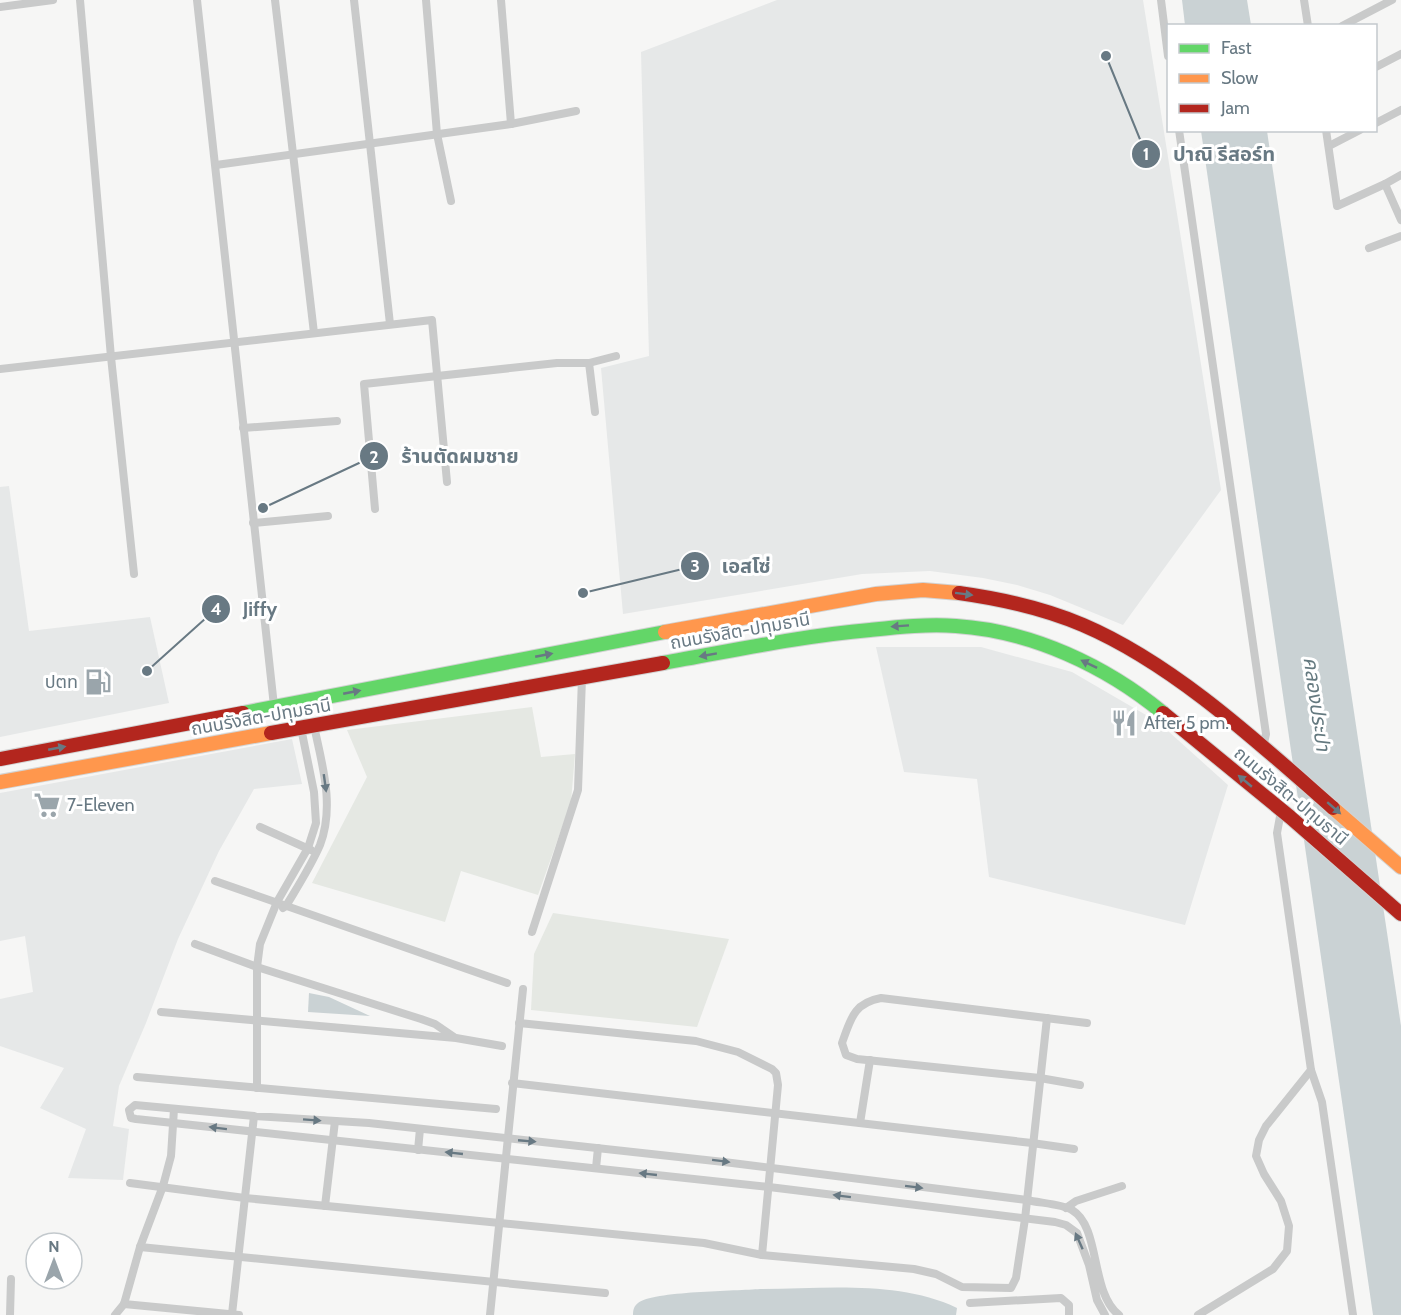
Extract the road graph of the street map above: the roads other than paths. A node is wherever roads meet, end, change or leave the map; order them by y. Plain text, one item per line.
1 (52, 0) edge
2 (80, 0) edge
3 (197, 0) edge
4 (275, 0) edge
5 (354, 0) edge
6 (426, 0) edge
7 (501, 0) edge
8 (1161, 0) edge
9 (1304, 0) edge
10 (1392, 0) edge
11 (0, 7) edge
12 (1308, 24) edge
13 (1346, 24) edge
14 (1167, 48) edge
15 (1401, 54) edge
16 (1377, 66) edge
17 (1401, 110) edge
18 (576, 111) dead end
19 (1377, 122) edge
20 (511, 124) junction
21 (1179, 132) edge
22 (1326, 132) edge
23 (1356, 132) edge
24 (437, 134) junction
25 (369, 144) junction
26 (1329, 146) junction
27 (292, 155) junction
28 (216, 165) junction
29 (1401, 175) edge
30 (1385, 184) junction
31 (451, 201) dead end
32 (1401, 220) edge
33 (1399, 239) edge
34 (1368, 248) dead end
35 (390, 324) junction
36 (314, 333) junction
37 (233, 343) junction
38 (616, 356) dead end
39 (111, 357) junction
40 (589, 363) junction
41 (0, 369) edge
42 (438, 376) junction
43 (596, 412) dead end
44 (336, 421) dead end
45 (243, 428) junction
46 (447, 482) dead end
47 (375, 509) dead end
48 (328, 516) dead end
49 (254, 523) junction
50 (134, 574) dead end
51 (582, 678) junction
52 (386, 685) junction
53 (274, 706) junction
54 (390, 712) junction
55 (308, 727) junction
56 (1263, 747) junction
57 (0, 759) edge
58 (0, 782) edge
59 (1286, 814) junction
60 (260, 826) dead end
61 (312, 851) junction
62 (1401, 867) edge
63 (215, 880) dead end
64 (277, 902) junction
65 (286, 906) junction
66 (1401, 914) edge
67 (272, 915) junction
68 (532, 932) dead end
69 (195, 944) dead end
70 (257, 967) junction
71 (507, 983) dead end
72 (523, 989) dead end
73 (161, 1012) dead end
74 (1047, 1018) junction
75 (257, 1021) junction
76 (519, 1023) junction
77 (1087, 1023) dead end
78 (456, 1038) junction
79 (502, 1046) dead end
80 (870, 1060) junction
81 (1311, 1070) junction
82 (137, 1077) dead end
83 (1040, 1078) junction
84 (512, 1083) junction
85 (1080, 1085) dead end
86 (257, 1088) junction
87 (174, 1109) junction
88 (496, 1109) dead end
89 (777, 1114) junction
90 (254, 1116) junction
91 (335, 1121) junction
92 (173, 1123) junction
93 (860, 1123) junction
94 (420, 1129) junction
95 (252, 1132) junction
96 (506, 1139) junction
97 (334, 1141) junction
98 (1032, 1143) junction
99 (598, 1148) junction
100 (1074, 1149) dead end
101 (418, 1150) junction
102 (504, 1159) junction
103 (596, 1168) junction
104 (771, 1168) junction
105 (130, 1183) dead end
106 (163, 1186) junction
107 (1122, 1186) dead end
108 (769, 1187) junction
109 (245, 1198) junction
110 (1027, 1200) junction
111 (325, 1206) junction
112 (1066, 1208) junction
113 (1025, 1219) junction
114 (499, 1223) junction
115 (140, 1247) junction
116 (762, 1255) junction
117 (238, 1256) junction
118 (11, 1279) dead end
119 (495, 1280) junction
120 (605, 1293) dead end
121 (970, 1303) dead end
122 (124, 1304) junction
123 (232, 1314) edge
124 (10, 1315) edge
125 (115, 1315) edge
126 (239, 1315) edge
127 (490, 1315) edge
128 (1069, 1315) edge
129 (1106, 1315) edge
130 (1119, 1315) edge
131 (1198, 1315) edge
132 (1353, 1315) edge

1 - 11 street
2 - 39 street
3 - 28 street
4 - 27 street
5 - 25 street
6 - 24 street
7 - 20 street
8 - 14 street
9 - 12 street
10 - 13 street
15 - 16 street
17 - 19 street
18 - 20 street
20 - 24 street
21 - 56 street
22 - 26 street
23 - 26 street
24 - 25 street
24 - 31 street
25 - 27 street
25 - 35 street
26 - 30 street
27 - 28 street
27 - 36 street
28 - 37 street
29 - 30 street
30 - 32 street
33 - 34 street
35 - 36 street
35 - 42 street
36 - 37 street
37 - 39 street
37 - 45 street
38 - 40 street
39 - 41 street
39 - 50 street
40 - 42 street
40 - 43 street
42 - 46 street
42 - 47 street
44 - 45 street
45 - 49 street
48 - 49 street
49 - 53 street
51 - 54 main road, ถนนรังสิต-ปทุมธานี
59 -> 51 main road, ถนนรังสิต-ปทุมธานี
51 - 68 street
53 -> 52 main road, ถนนรังสิต-ปทุมธานี
52 - 54 main road
52 -> 56 main road, ถนนรังสิต-ปทุมธานี
57 -> 53 main road, ถนนรังสิต-ปทุมธานี
54 - 55 main road, ถนนรังสิต-ปทุมธานี
55 - 58 main road, ถนนรังสิต-ปทุมธานี
55 - 61 street
55 -> 61 street
56 -> 62 main road, ถนนรังสิต-ปทุมธานี
59 - 66 main road, ถนนรังสิต-ปทุมธานี
59 - 81 street
60 - 61 street
61 - 64 street
61 - 65 street
63 - 64 street
64 - 65 street
64 - 67 street
65 - 67 street
65 - 71 street
67 - 70 street
69 - 70 street
70 - 75 street
70 - 78 street
72 - 76 street
73 - 75 street
74 - 77 street
74 - 80 street
74 - 83 street
75 - 78 street
75 - 86 street
76 - 84 street
76 - 89 street
78 - 79 street
80 - 83 street
80 - 93 street
81 - 131 street
81 - 132 street
82 - 86 street
83 - 85 street
83 - 98 street
84 - 89 street
84 - 96 street
86 - 88 street
87 - 90 street
87 - 92 street
87 - 92 street
89 - 93 street
89 - 104 street
90 -> 91 street
90 - 95 street
91 - 94 street
91 - 97 street
95 -> 92 street
92 - 106 street
93 - 98 street
94 - 96 street
94 - 101 street
95 - 97 street
95 - 109 street
96 -> 99 street
96 - 102 street
97 - 101 street
97 - 111 street
98 - 100 street
98 - 110 street
99 - 103 street
99 -> 104 street
102 -> 101 street
102 - 103 street
102 - 114 street
108 -> 103 street
104 - 108 street
104 -> 110 street
105 - 106 street
106 - 109 street
106 - 115 street
107 - 112 street
113 -> 108 street
108 - 116 street
109 - 111 street
109 - 117 street
110 - 112 street
110 - 113 street
111 - 114 street
112 - 130 street
113 - 116 street
129 -> 113 street
114 - 116 street
114 - 119 street
115 - 117 street
115 - 122 street
117 - 119 street
117 - 123 street
118 - 124 street
119 - 120 street
119 - 127 street
121 - 128 street
122 - 123 street
122 - 125 street
123 - 126 street

